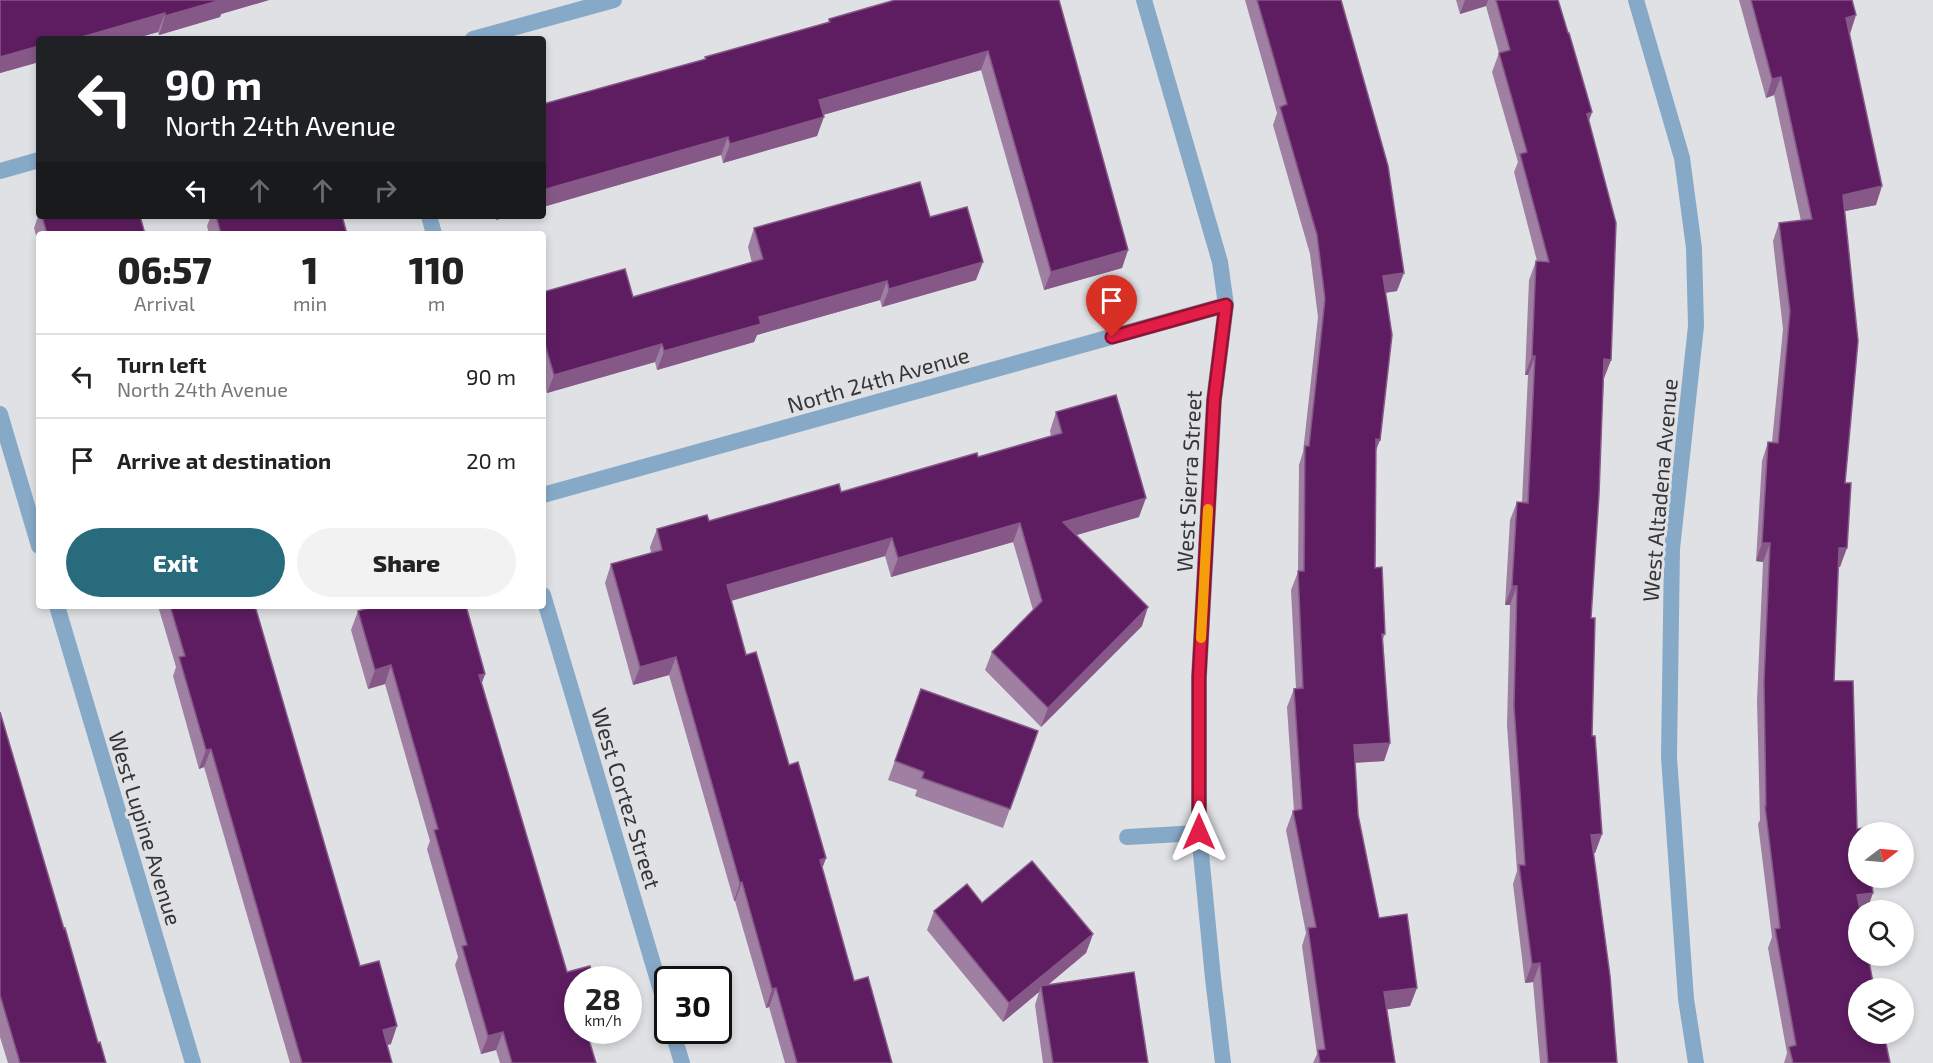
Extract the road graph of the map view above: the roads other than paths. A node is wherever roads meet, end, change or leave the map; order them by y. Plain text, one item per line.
1 (614, 0) edge
2 (1144, 0) edge
3 (1635, 0) edge
4 (484, 36) edge
5 (36, 161) edge
6 (0, 171) edge
7 (1226, 305) junction
8 (0, 414) edge
9 (546, 494) edge
10 (36, 536) edge
11 (546, 605) edge
12 (58, 609) edge
13 (1199, 832) junction
14 (1127, 837) dead end
15 (654, 967) edge
16 (676, 1044) edge
17 (193, 1063) edge
18 (682, 1063) edge
19 (1223, 1063) edge
20 (1696, 1063) edge

1 - 4 street
2 - 7 street, West Sierra Street
3 - 20 street, West Altadena Avenue
5 - 6 street
7 - 9 street, North 24th Avenue
7 - 13 street, West Sierra Street
8 - 10 street
11 - 15 street, West Cortez Street
12 - 17 street, West Lupine Avenue
13 - 14 street
13 - 19 street, West Sierra Street
16 - 18 street

